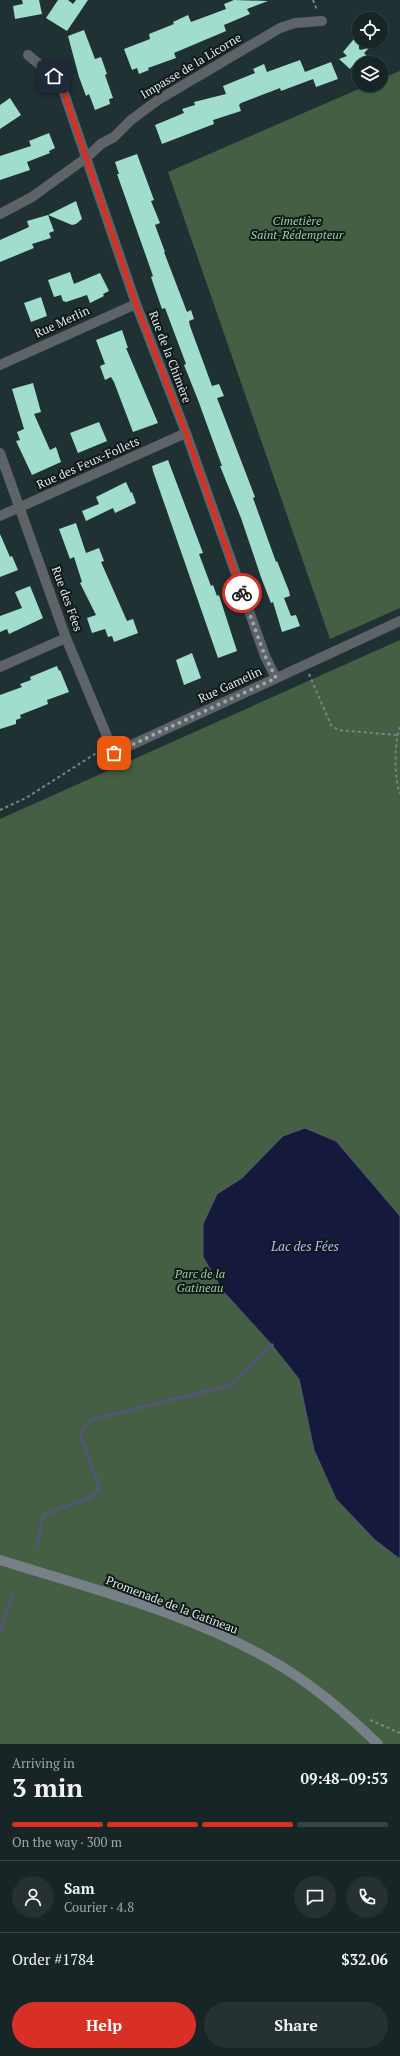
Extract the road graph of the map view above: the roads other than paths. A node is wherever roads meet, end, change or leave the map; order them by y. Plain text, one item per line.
1 (322, 21) dead end
2 (28, 55) dead end
3 (86, 158) junction
4 (0, 214) edge
5 (136, 304) junction
6 (0, 365) edge
7 (186, 433) junction
8 (0, 453) edge
9 (19, 507) junction
10 (0, 516) edge
11 (400, 621) edge
12 (66, 638) junction
13 (0, 667) edge
14 (276, 678) junction
15 (114, 753) joint
16 (0, 1560) edge
17 (378, 1744) edge

1 - 3 street, Impasse de la Licorne
2 - 3 street, Rue de la Chimère
3 - 4 street, Impasse de la Licorne
3 - 5 street, Rue de la Chimère
5 - 6 street, Rue Merlin
5 - 7 street, Rue de la Chimère
7 - 9 street, Rue des Feux-Follets
7 - 14 street, Rue de la Chimère
8 - 9 street, Rue des Fées
9 - 10 street, Rue des Feux-Follets
9 - 12 street, Rue des Fées
11 - 14 street, Rue Gamelin
12 - 13 street
12 - 15 street, Rue des Fées
14 - 15 street, Rue Gamelin
16 - 17 street, Promenade de la Gatineau

